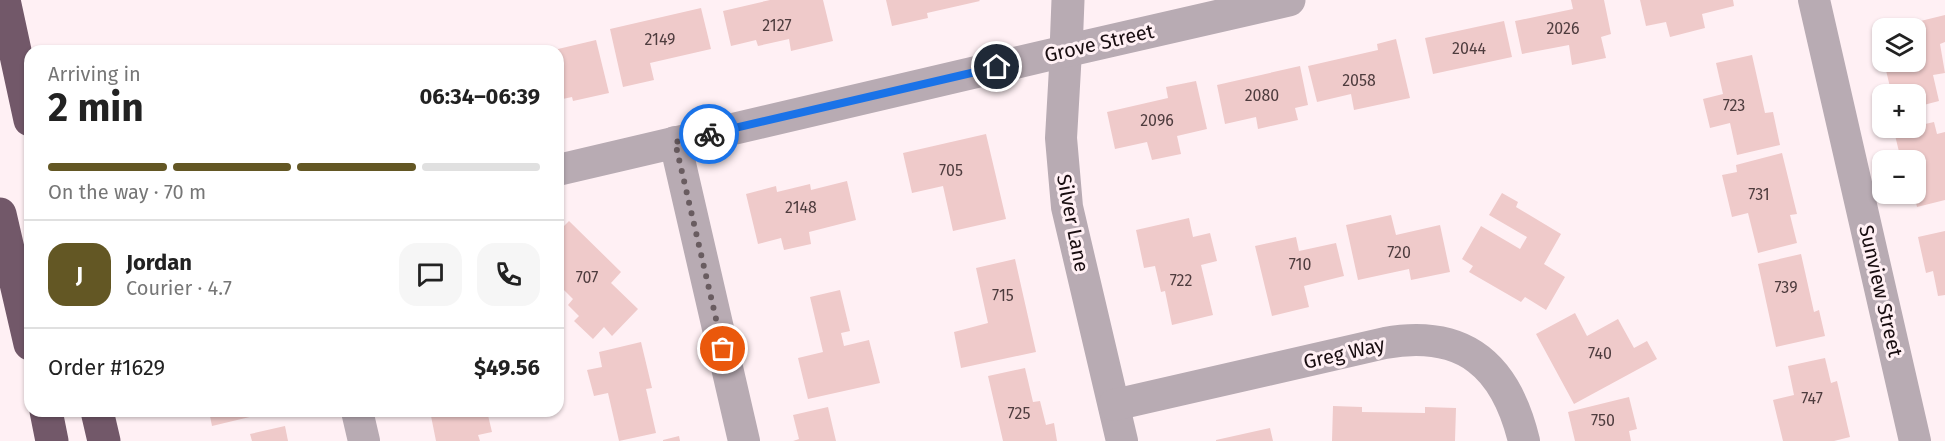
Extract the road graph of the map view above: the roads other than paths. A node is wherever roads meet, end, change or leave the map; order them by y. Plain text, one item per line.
1 (4, 0) edge
2 (1068, 0) edge
3 (1289, 0) edge
4 (1814, 0) edge
5 (1065, 51) junction
6 (24, 92) edge
7 (675, 142) junction
8 (564, 169) edge
9 (0, 214) edge
10 (24, 318) edge
11 (1114, 405) junction
12 (46, 417) edge
13 (98, 417) edge
14 (358, 417) edge
15 (52, 441) edge
16 (104, 441) edge
17 (364, 441) edge
18 (744, 441) edge
19 (1122, 441) edge
20 (1524, 441) edge
21 (1915, 441) edge

1 - 6 highway
2 - 5 street, Silver Lane
3 - 5 street, Grove Street
4 - 21 street, Sunview Street
5 - 7 street, Grove Street
5 - 11 street, Silver Lane
7 - 8 street, Grove Street
7 - 18 street
9 - 10 highway
11 - 19 street, Silver Lane
11 - 20 street, Greg Way
12 - 15 highway
13 - 16 highway
14 - 17 street

